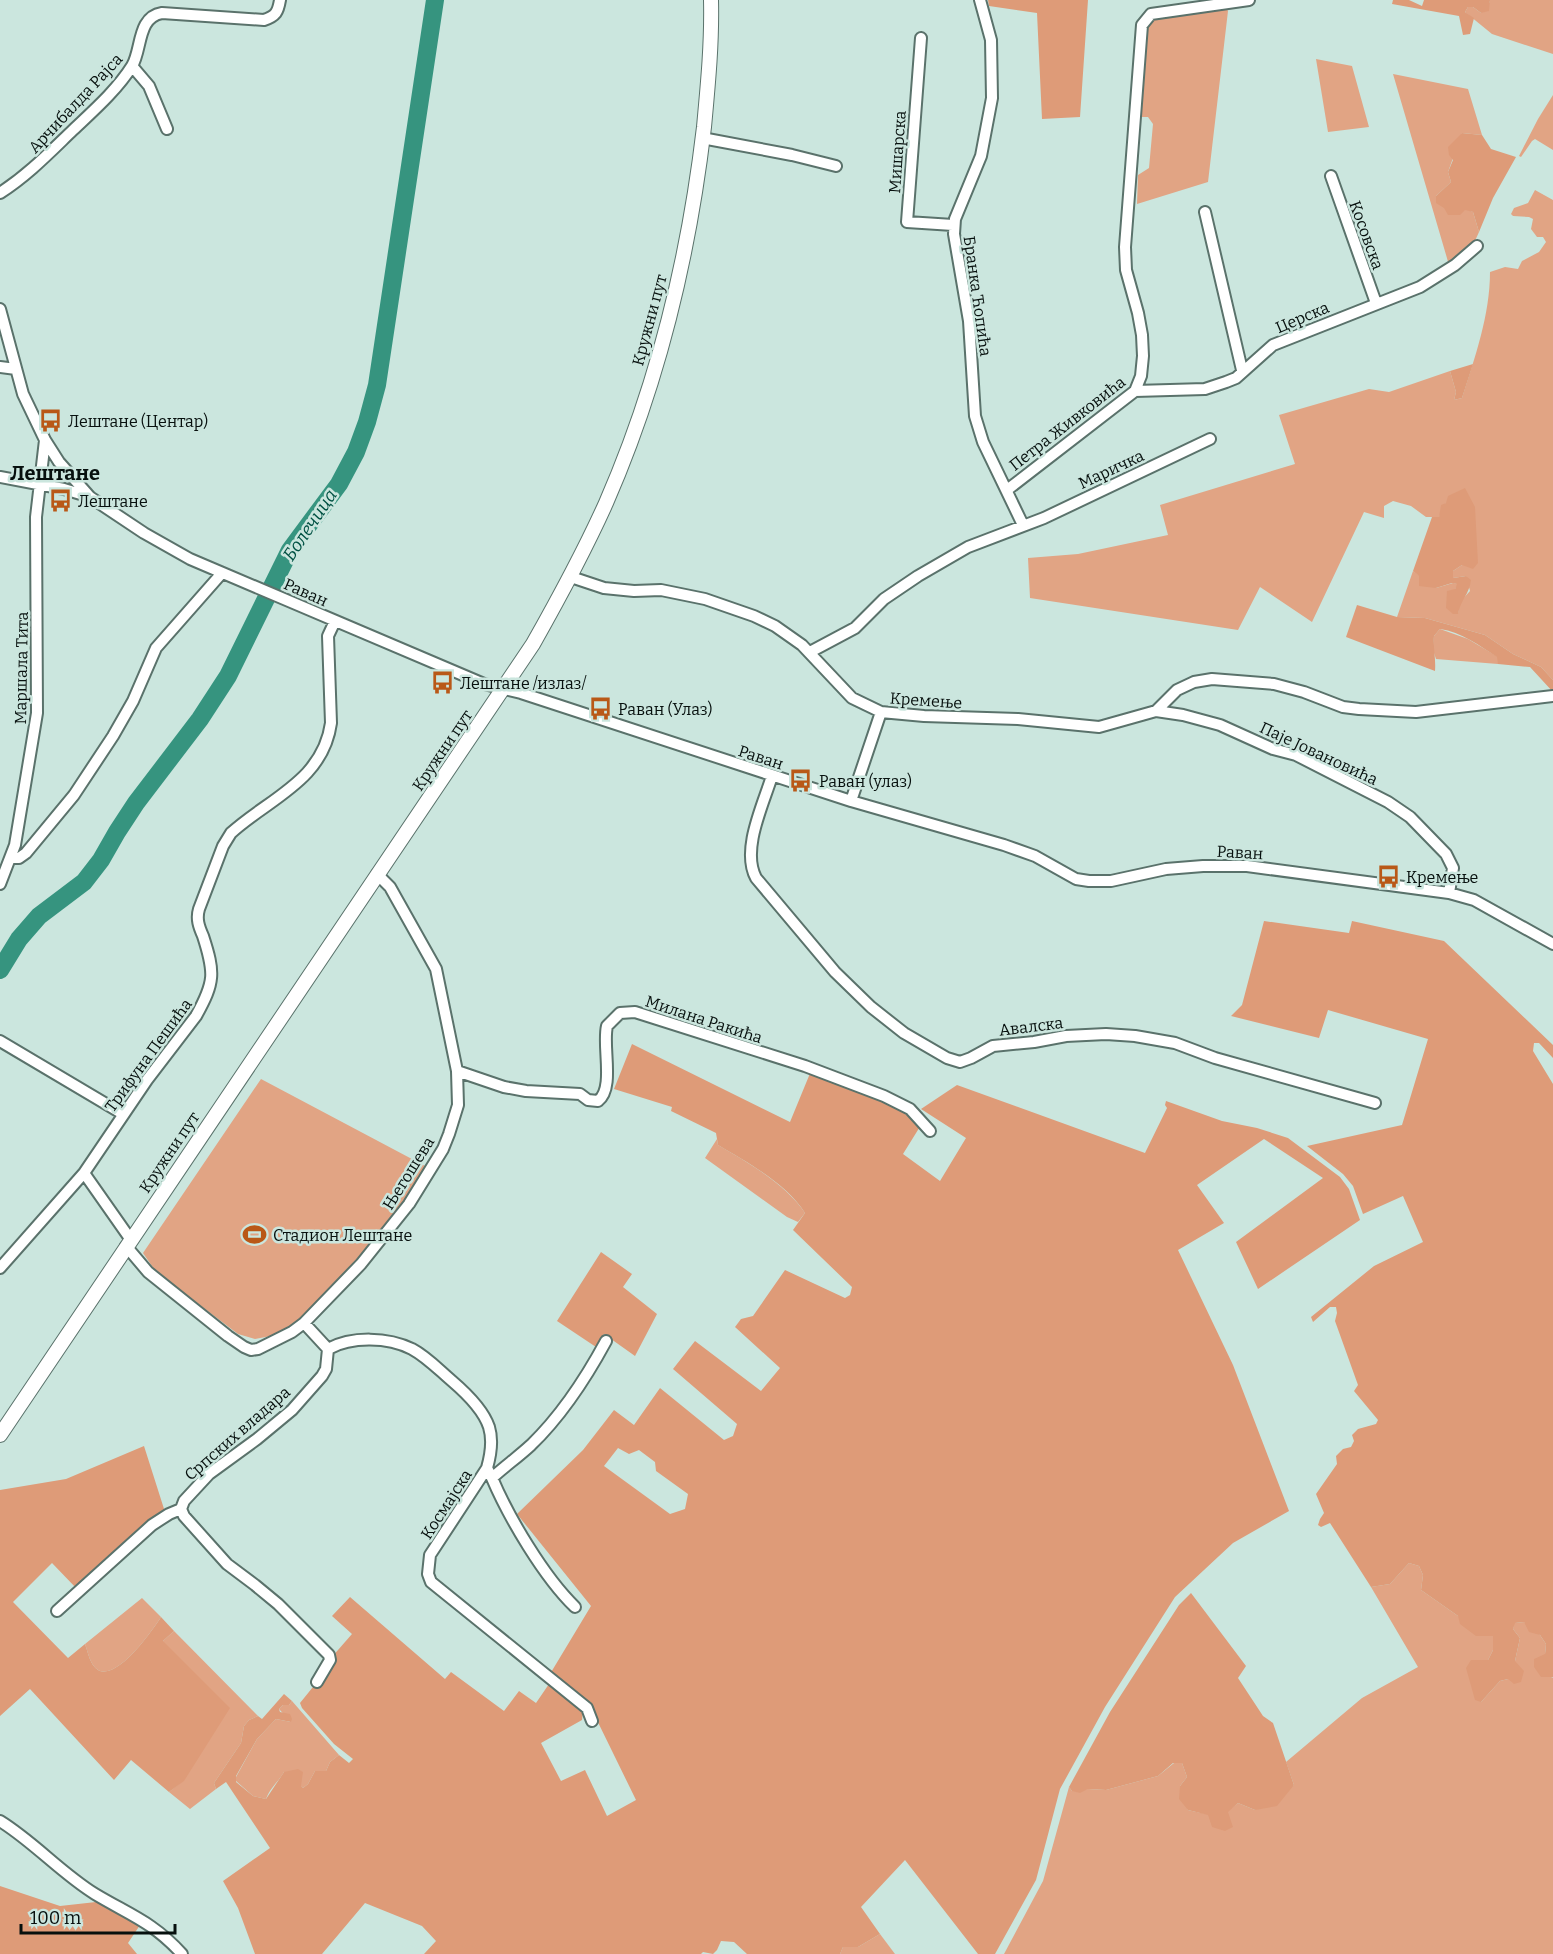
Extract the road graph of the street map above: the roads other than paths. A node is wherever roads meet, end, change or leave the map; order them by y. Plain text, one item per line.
1 (280, 0) edge
2 (711, 0) edge
3 (980, 0) edge
4 (1249, 0) edge
5 (921, 38) dead end
6 (132, 66) junction
7 (167, 129) dead end
8 (702, 138) junction
9 (836, 165) dead end
10 (1331, 176) dead end
11 (0, 193) edge
12 (1205, 212) dead end
13 (953, 225) junction
14 (1477, 246) dead end
15 (1376, 303) junction
16 (0, 309) edge
17 (0, 367) edge
18 (16, 369) junction
19 (1242, 370) junction
20 (1135, 391) junction
21 (1210, 439) dead end
22 (45, 440) junction
23 (0, 477) edge
24 (39, 484) junction
25 (1007, 490) junction
26 (90, 497) junction
27 (1023, 525) junction
28 (222, 573) junction
29 (571, 577) junction
30 (334, 621) junction
31 (810, 652) junction
32 (502, 690) junction
33 (1553, 696) edge
34 (1156, 711) junction
35 (880, 712) junction
36 (772, 776) junction
37 (851, 801) junction
38 (11, 858) junction
39 (378, 874) junction
40 (0, 884) edge
41 (1449, 893) junction
42 (1553, 944) edge
43 (0, 1041) edge
44 (457, 1071) junction
45 (1375, 1103) dead end
46 (123, 1113) junction
47 (930, 1131) dead end
48 (84, 1173) junction
49 (129, 1243) junction
50 (0, 1268) edge
51 (304, 1323) junction
52 (606, 1341) dead end
53 (328, 1349) junction
54 (0, 1435) edge
55 (490, 1473) junction
56 (181, 1509) junction
57 (575, 1607) dead end
58 (57, 1611) dead end
59 (317, 1682) dead end
60 (592, 1721) dead end
61 (0, 1821) edge
62 (182, 1954) edge

1 - 6 street, Арчибалда Рајса
2 - 8 main road, Кружни пут
3 - 13 street, Бранка Ћопића
4 - 20 street, Петра Живковића
5 - 13 street, Мишарска
6 - 7 street
6 - 11 street, Арчибалда Рајса
8 - 9 street
8 - 29 main road, Кружни пут
10 - 15 street, Косовска
12 - 19 street
13 - 25 street, Бранка Ћопића
14 - 15 street, Церска
15 - 19 street, Церска
16 - 18 street
17 - 18 street
18 - 22 street
19 - 20 street, Церска
20 - 25 street, Петра Живковића
21 - 27 street, Маричка
22 - 24 street, Маршала Тита
22 - 26 street, Раван
23 - 24 street, Раван
24 - 26 street, Раван
24 - 38 street, Маршала Тита
25 - 27 street, Петра Живковића
26 - 28 street, Раван
27 - 31 street
28 - 30 street, Раван
28 - 38 street
29 - 31 street, Кремење
29 - 32 main road, Кружни пут
30 - 32 street, Раван
30 - 46 street, Трифуна Пешића
31 - 35 street, Кремење
32 - 36 street, Раван
32 - 39 main road, Кружни пут
33 - 34 street, Кремење
34 - 35 street, Кремење
34 - 41 street, Паје Јовановића
35 - 37 street
36 - 37 street, Раван
36 - 45 street, Авалска
37 - 41 street, Раван
38 - 40 street, Маршала Тита
39 - 44 street, Његошева
39 - 49 main road, Кружни пут
41 - 42 street, Раван
43 - 46 street
44 - 47 street, Милана Ракића
44 - 51 street, Његошева
46 - 48 street, Трифуна Пешића
48 - 49 street, Његошева
48 - 50 street, Трифуна Пешића
49 - 51 street, Његошева
49 - 54 main road, Кружни пут
51 - 53 street
52 - 55 street
53 - 55 street, Космајска
53 - 56 street, Српских владара
55 - 57 street
55 - 60 street, Космајска
56 - 58 street, Српских владара
56 - 59 street
61 - 62 street

